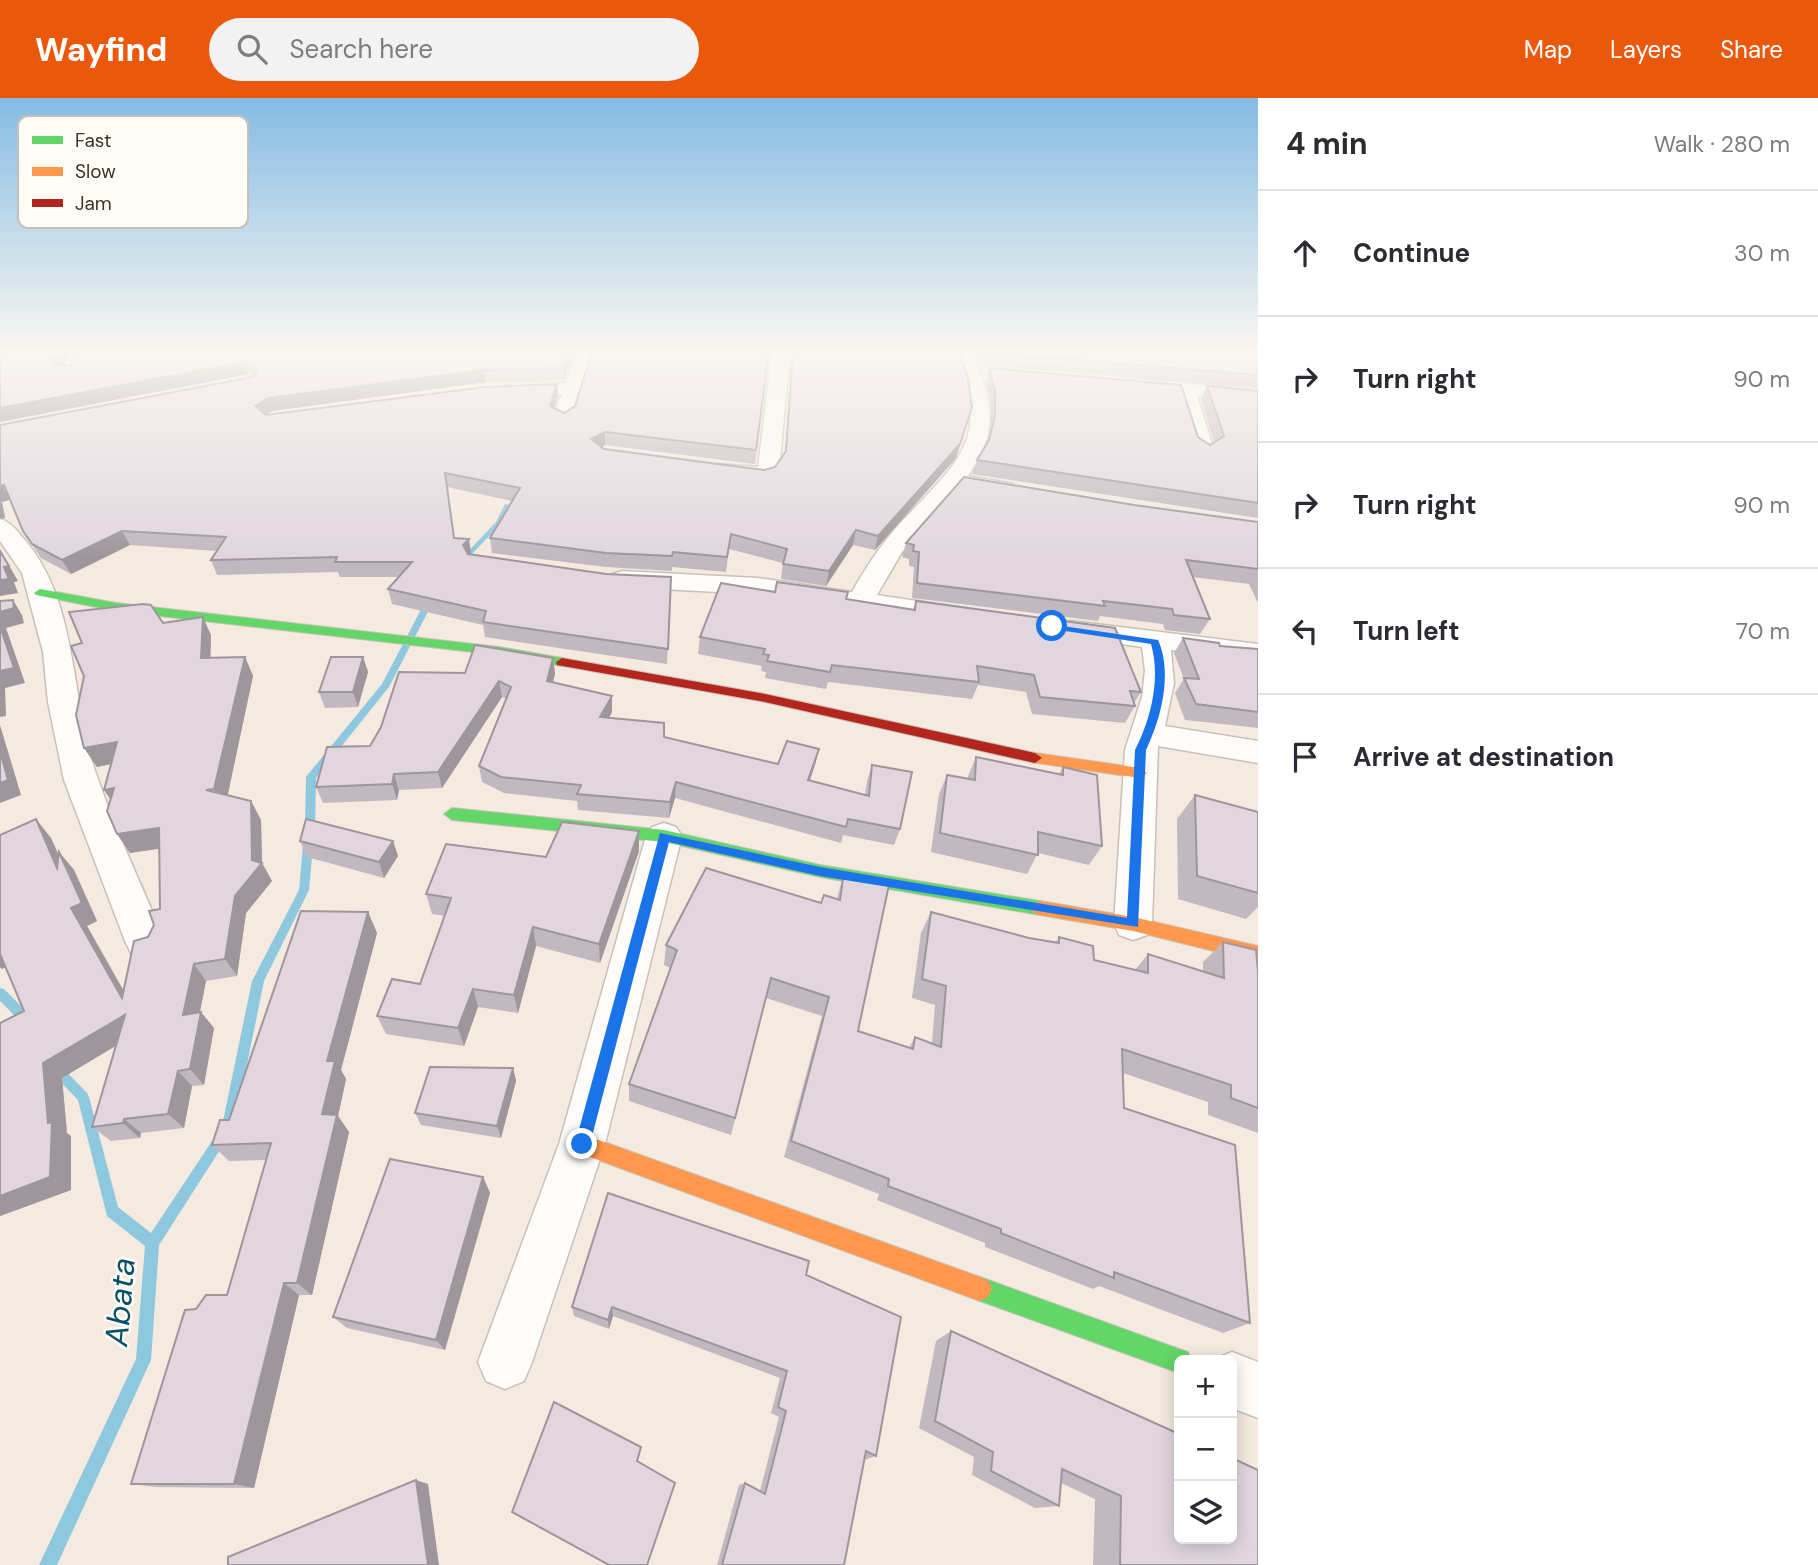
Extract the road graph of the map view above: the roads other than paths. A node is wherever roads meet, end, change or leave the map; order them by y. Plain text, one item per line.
1 (774, 420) edge
2 (978, 420) edge
3 (1195, 420) edge
4 (1204, 450) edge
5 (697, 465) edge
6 (952, 480) junction
7 (1026, 493) edge
8 (0, 526) edge
9 (593, 576) edge
10 (35, 599) junction
11 (860, 603) junction
12 (984, 618) edge
13 (1052, 626) edge
14 (1154, 642) junction
15 (1258, 653) edge
16 (1149, 734) junction
17 (1258, 752) edge
18 (1140, 773) junction
19 (452, 814) dead end
20 (664, 836) junction
21 (1133, 924) junction
22 (145, 941) edge
23 (1258, 954) edge
24 (582, 1144) junction
25 (1174, 1359) edge
26 (505, 1362) dead end
27 (1237, 1382) edge
28 (1258, 1390) edge

1 - 5 street
2 - 6 street
3 - 4 street
6 - 7 street
6 - 11 street
8 - 10 street
9 - 11 street
10 - 18 street
10 - 22 street
11 - 12 street
13 - 14 street
14 - 15 street
14 - 16 street
16 - 17 street
16 - 18 street
18 - 21 street
19 - 20 street
20 - 21 street
20 - 24 street
21 - 23 street
24 - 25 street
24 - 26 street
27 - 28 street

